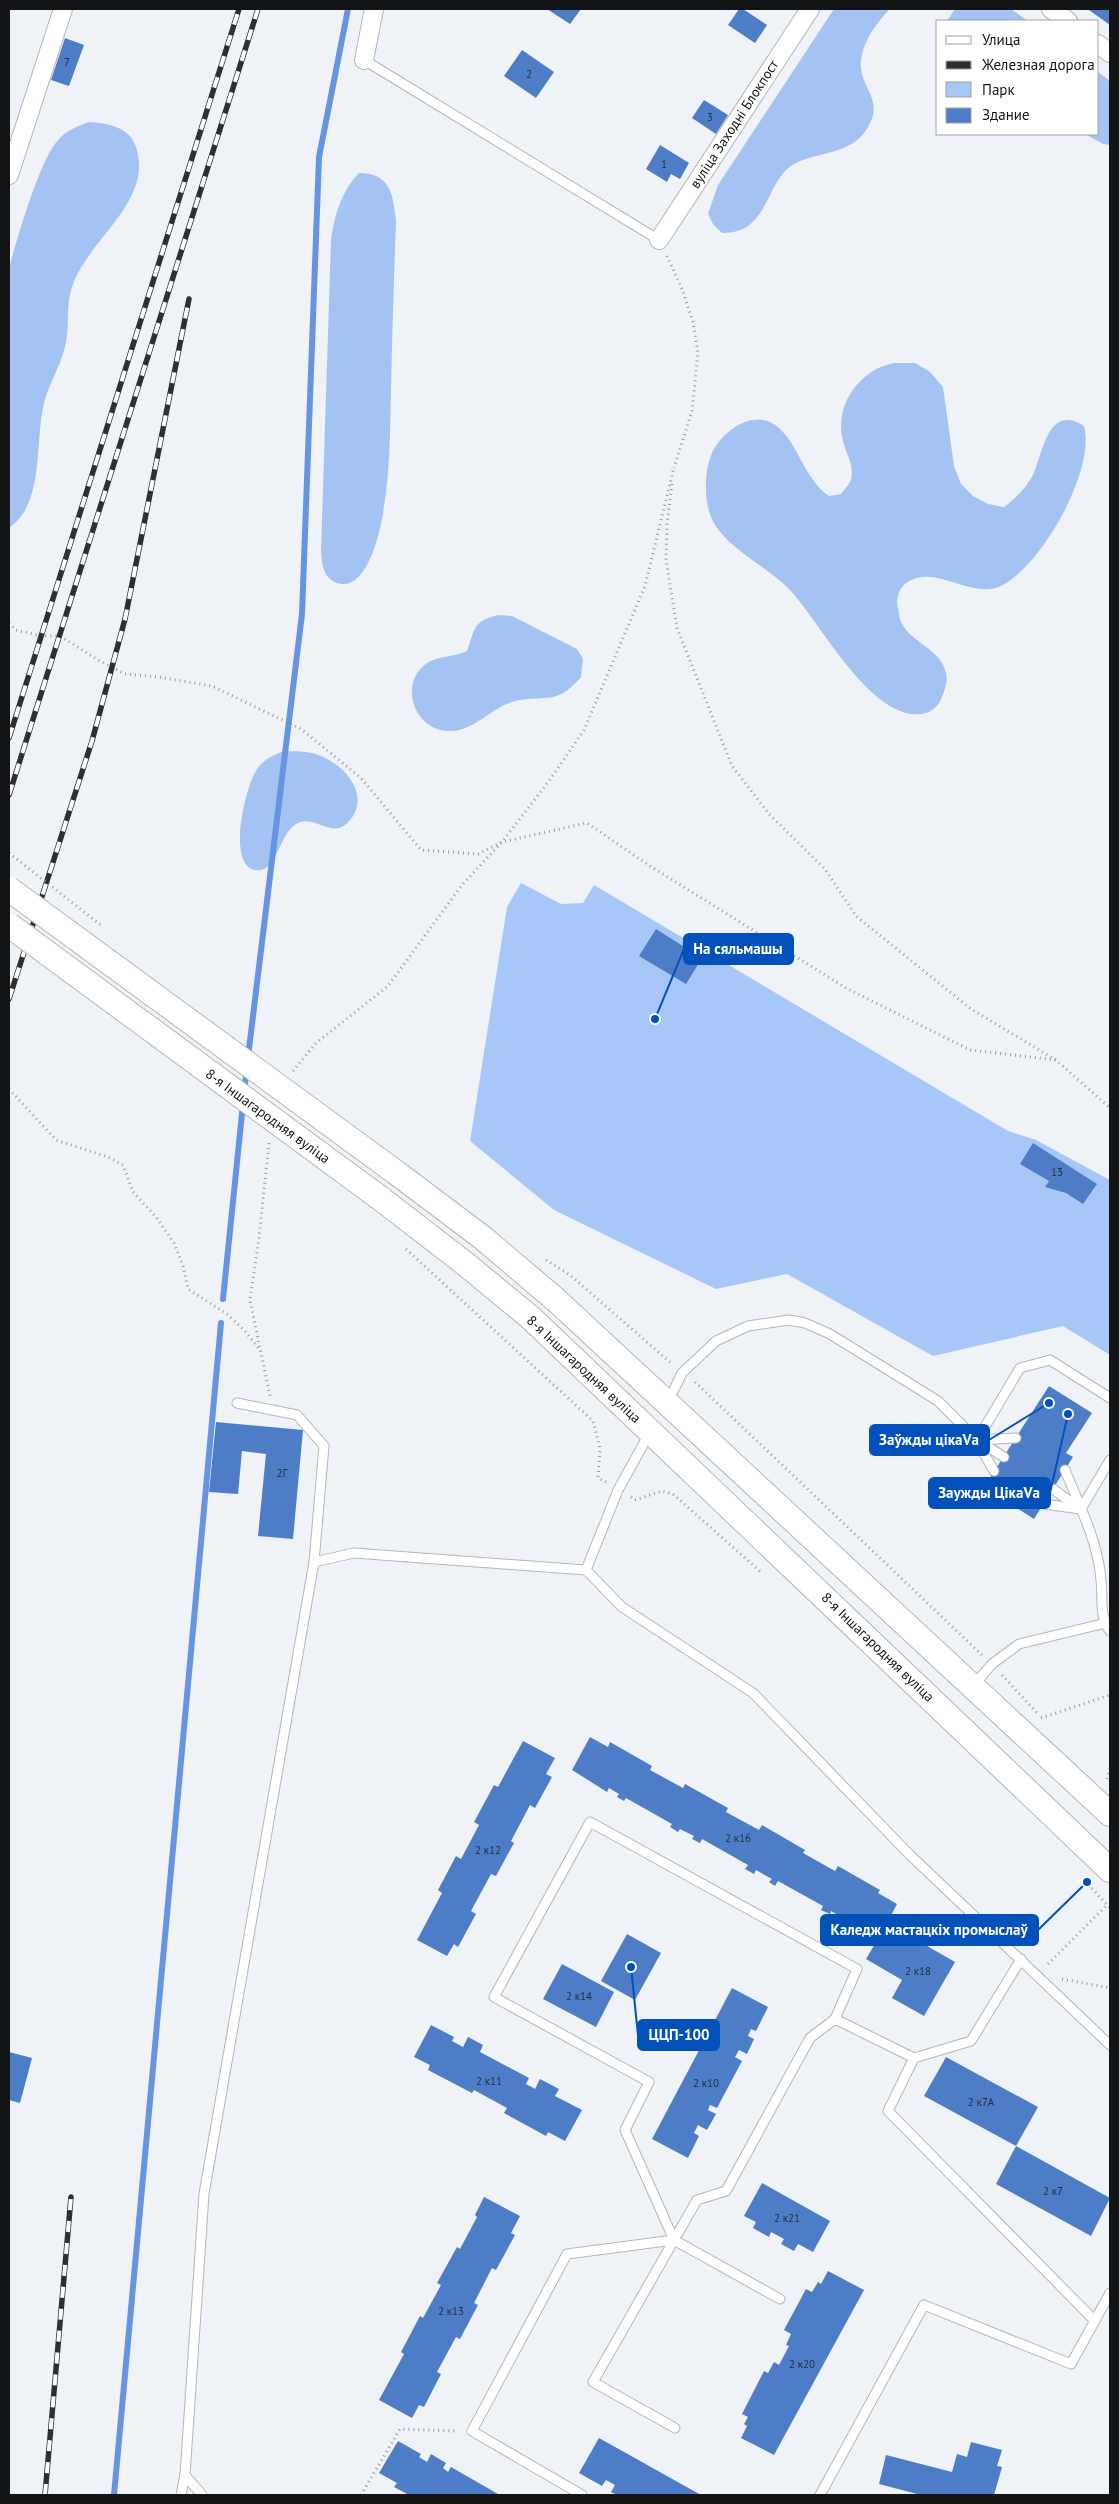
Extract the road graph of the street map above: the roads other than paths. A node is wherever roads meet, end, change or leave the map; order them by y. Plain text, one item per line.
1 (63, 9) edge
2 (374, 9) edge
3 (810, 9) edge
4 (1050, 9) edge
5 (1066, 20) edge
6 (1099, 45) edge
7 (1110, 53) edge
8 (364, 60) joint
9 (10, 167) edge
10 (659, 240) joint
11 (9, 889) edge
12 (9, 924) edge
13 (1110, 1398) edge
14 (237, 1402) dead end
15 (668, 1402) junction
16 (651, 1431) junction
17 (1016, 1438) dead end
18 (977, 1440) junction
19 (1004, 1457) dead end
20 (1110, 1460) edge
21 (1065, 1470) dead end
22 (994, 1471) dead end
23 (1053, 1490) dead end
24 (1044, 1504) dead end
25 (1081, 1510) junction
26 (314, 1562) junction
27 (586, 1570) junction
28 (1107, 1622) edge
29 (1110, 1631) edge
30 (974, 1685) junction
31 (948, 1714) junction
32 (1110, 1814) edge
33 (1110, 1870) edge
34 (1021, 1959) junction
35 (835, 2019) junction
36 (1110, 2044) edge
37 (914, 2058) junction
38 (674, 2240) junction
39 (1110, 2293) edge
40 (780, 2299) dead end
41 (1094, 2320) junction
42 (675, 2428) dead end
43 (185, 2475) junction
44 (181, 2495) edge
45 (202, 2495) edge
46 (582, 2495) edge
47 (820, 2495) edge

1 - 9 street
2 - 8 street
3 - 10 street, вуліца Заходні Блокпост
4 - 5 street
6 - 7 street
8 - 10 lane
11 - 15 main road, bridge
12 - 16 main road, 8-я Іншагародняя вуліца, bridge
13 - 18 lane
14 - 26 lane
15 - 16 main road
15 - 18 lane
15 - 30 main road
16 - 27 lane
16 - 31 main road, 8-я Іншагародняя вуліца
17 - 18 lane
18 - 19 lane
18 - 22 lane
20 - 25 lane
21 - 25 lane
23 - 25 lane
24 - 25 lane
25 - 28 lane
26 - 27 lane
26 - 43 lane
27 - 34 lane
28 - 29 lane
28 - 30 lane
30 - 31 main road
30 - 32 main road
31 - 33 main road, 8-я Іншагародняя вуліца
34 - 36 lane
34 - 37 lane
35 - 37 lane
35 - 38 lane
35 - 38 lane
37 - 41 lane
38 - 40 lane
38 - 42 lane
38 - 46 lane
39 - 41 lane
41 - 47 lane
43 - 44 lane
43 - 45 lane

